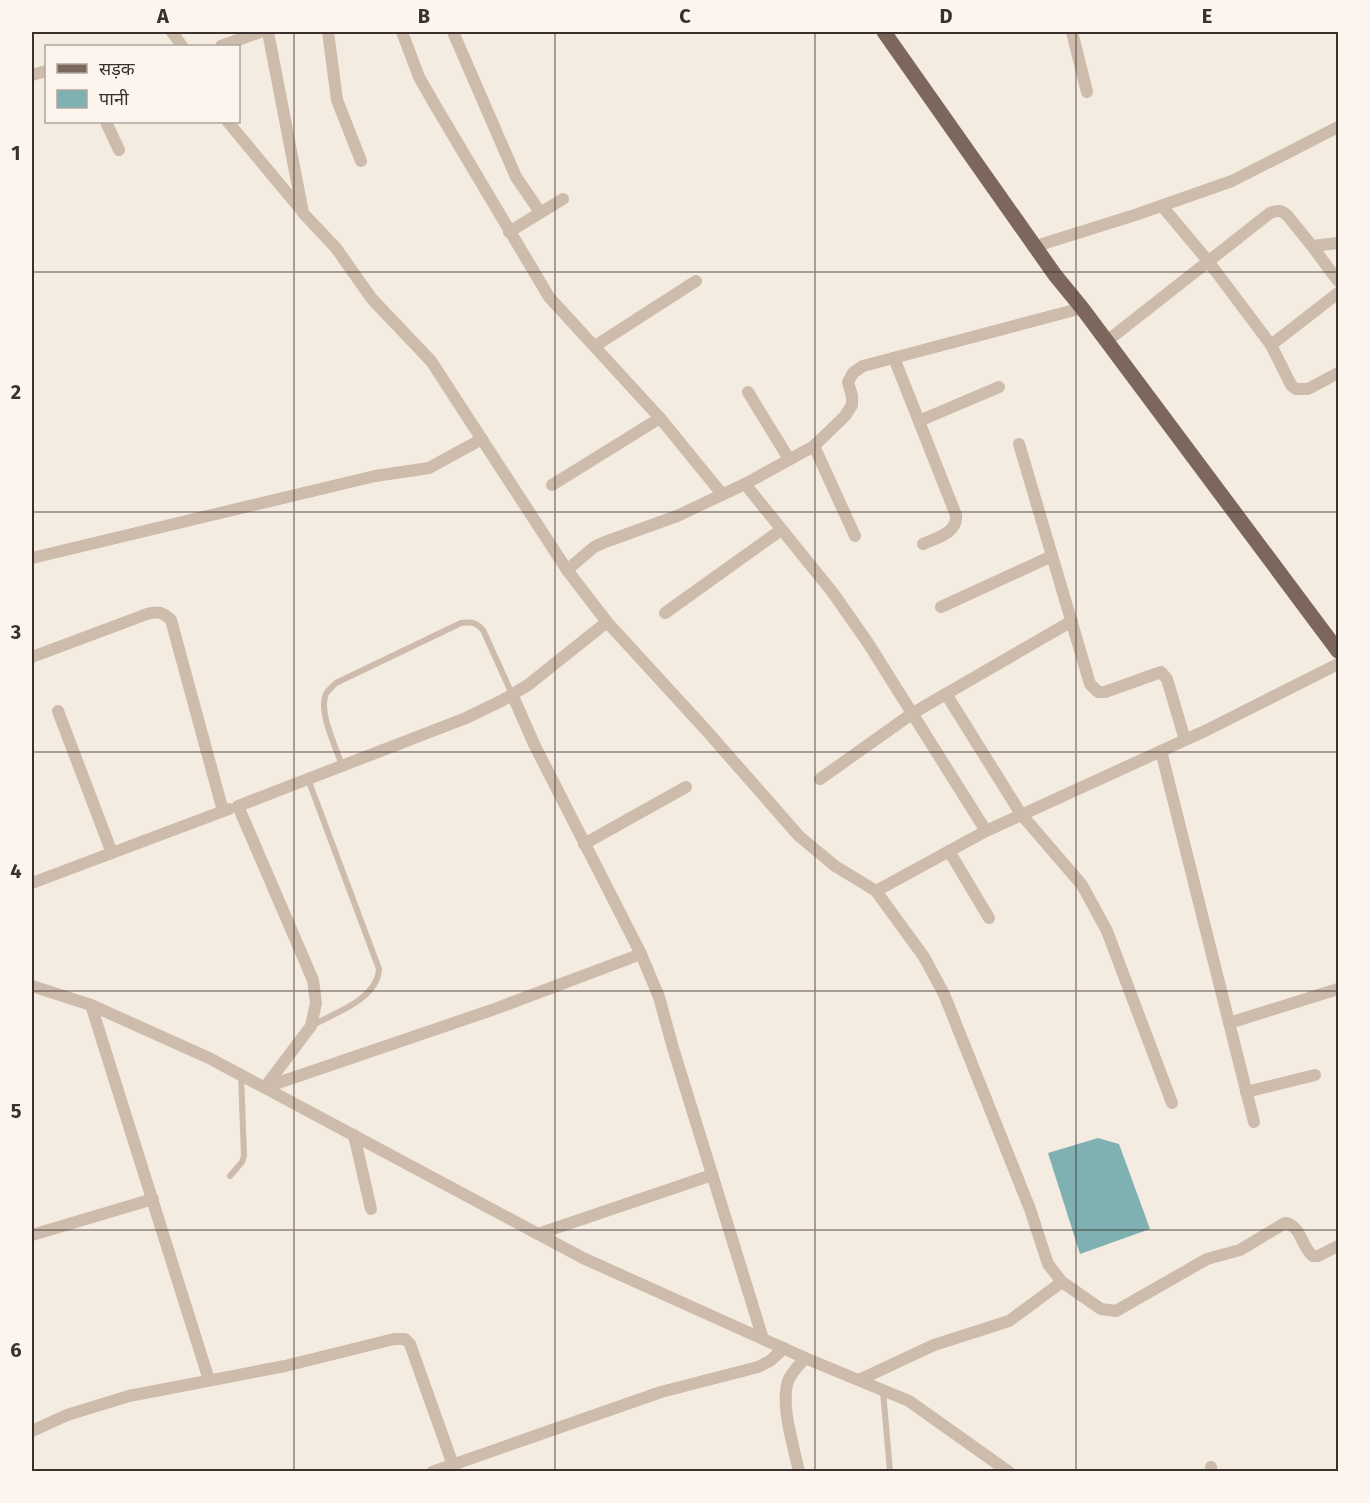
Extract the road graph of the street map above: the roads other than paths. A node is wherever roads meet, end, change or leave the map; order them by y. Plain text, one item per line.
1 (172, 32) edge
2 (260, 32) edge
3 (268, 32) edge
4 (328, 32) edge
5 (402, 32) edge
6 (453, 32) edge
7 (884, 32) edge
8 (1072, 32) edge
9 (181, 45) edge
10 (224, 45) edge
11 (1087, 92) dead end
12 (106, 123) edge
13 (229, 123) edge
14 (1338, 127) edge
15 (119, 150) dead end
16 (361, 161) dead end
17 (563, 199) dead end
18 (1162, 206) junction
19 (540, 212) junction
20 (303, 213) junction
21 (509, 232) junction
22 (1338, 243) edge
23 (1036, 246) junction
24 (1312, 246) junction
25 (1208, 261) junction
26 (696, 281) dead end
27 (1338, 281) edge
28 (1338, 293) edge
29 (1082, 308) junction
30 (1107, 341) junction
31 (1271, 345) junction
32 (595, 346) junction
33 (894, 358) junction
34 (1338, 373) edge
35 (999, 387) dead end
36 (748, 392) dead end
37 (660, 417) junction
38 (919, 421) junction
39 (482, 439) junction
40 (1018, 444) dead end
41 (814, 446) junction
42 (789, 459) junction
43 (745, 484) junction
44 (552, 485) dead end
45 (722, 494) junction
46 (781, 530) junction
47 (855, 536) dead end
48 (923, 544) dead end
49 (1052, 556) junction
50 (32, 558) edge
51 (567, 570) junction
52 (941, 607) dead end
53 (665, 613) dead end
54 (1072, 621) junction
55 (607, 622) junction
56 (1338, 651) edge
57 (32, 657) edge
58 (1338, 664) edge
59 (512, 694) junction
60 (946, 694) junction
61 (58, 711) dead end
62 (913, 713) junction
63 (1185, 740) junction
64 (1161, 751) junction
65 (342, 765) junction
66 (308, 778) junction
67 (820, 779) dead end
68 (686, 787) dead end
69 (238, 806) junction
70 (223, 811) junction
71 (1021, 814) junction
72 (986, 831) junction
73 (585, 844) junction
74 (949, 851) junction
75 (112, 853) junction
76 (32, 883) edge
77 (876, 891) junction
78 (989, 918) dead end
79 (641, 954) junction
80 (32, 986) edge
81 (1338, 989) edge
82 (91, 1005) junction
83 (1229, 1023) junction
84 (311, 1026) junction
85 (241, 1074) junction
86 (1315, 1075) dead end
87 (264, 1087) junction
88 (1246, 1092) junction
89 (1172, 1103) dead end
90 (1254, 1122) dead end
91 (354, 1135) junction
92 (712, 1175) junction
93 (230, 1176) dead end
94 (153, 1199) junction
95 (371, 1209) dead end
96 (538, 1234) junction
97 (32, 1235) edge
98 (1338, 1246) edge
99 (1062, 1282) junction
100 (763, 1339) junction
101 (784, 1348) junction
102 (805, 1358) junction
103 (209, 1380) junction
104 (859, 1380) junction
105 (883, 1390) junction
106 (32, 1431) edge
107 (453, 1465) junction
108 (432, 1472) edge
109 (799, 1472) edge
110 (890, 1472) edge
111 (1009, 1472) edge

1 - 9 street
2 - 10 street
3 - 20 street
4 - 16 street
5 - 21 street
6 - 19 street
7 - 23 main road
8 - 11 street
12 - 15 street
13 - 20 street
14 - 18 street
17 - 19 street
18 - 23 street
18 - 25 street
19 - 21 street
20 - 39 street
21 - 32 street
22 - 24 street
23 - 29 main road
24 - 25 street
24 - 27 street
25 - 30 street
25 - 31 street
26 - 32 street
28 - 31 street
29 - 30 main road
29 - 33 street
30 - 56 main road
31 - 34 street
32 - 37 street
33 - 38 street
33 - 41 street
35 - 38 street
36 - 42 street
37 - 44 street
37 - 45 street
38 - 48 street
39 - 50 street
39 - 51 street
40 - 49 street
41 - 42 street
41 - 47 street
42 - 43 street
43 - 45 street
43 - 46 street
45 - 51 street
46 - 53 street
46 - 62 street
49 - 52 street
49 - 54 street
51 - 55 street
54 - 60 street
54 - 63 street
55 - 59 street
55 - 77 street
57 - 70 street
58 - 63 street
59 - 65 street
59 - 65 lane
59 - 73 street
60 - 62 street
60 - 71 street
61 - 75 street
62 - 67 street
62 - 72 street
63 - 64 street
64 - 71 street
64 - 83 street
65 - 66 street
66 - 69 street
66 - 84 lane
68 - 73 street
69 - 70 street
69 - 84 street
70 - 75 street
71 - 72 street
71 - 89 street
72 - 74 street
73 - 79 street
74 - 77 street
74 - 78 street
75 - 76 street
77 - 99 street
79 - 87 street
79 - 92 street
80 - 82 street
81 - 83 street
82 - 85 street
82 - 94 street
83 - 88 street
84 - 87 street
85 - 87 street
85 - 93 lane
86 - 88 street
87 - 91 street
88 - 90 street
91 - 95 street
91 - 96 street
92 - 96 street
92 - 100 street
94 - 97 street
94 - 103 street
96 - 100 street
98 - 99 street
99 - 104 street
100 - 101 street
101 - 102 street
101 - 107 street
102 - 104 street
102 - 109 street
103 - 106 street
103 - 107 street
104 - 105 street
105 - 110 lane
105 - 111 street
107 - 108 street

